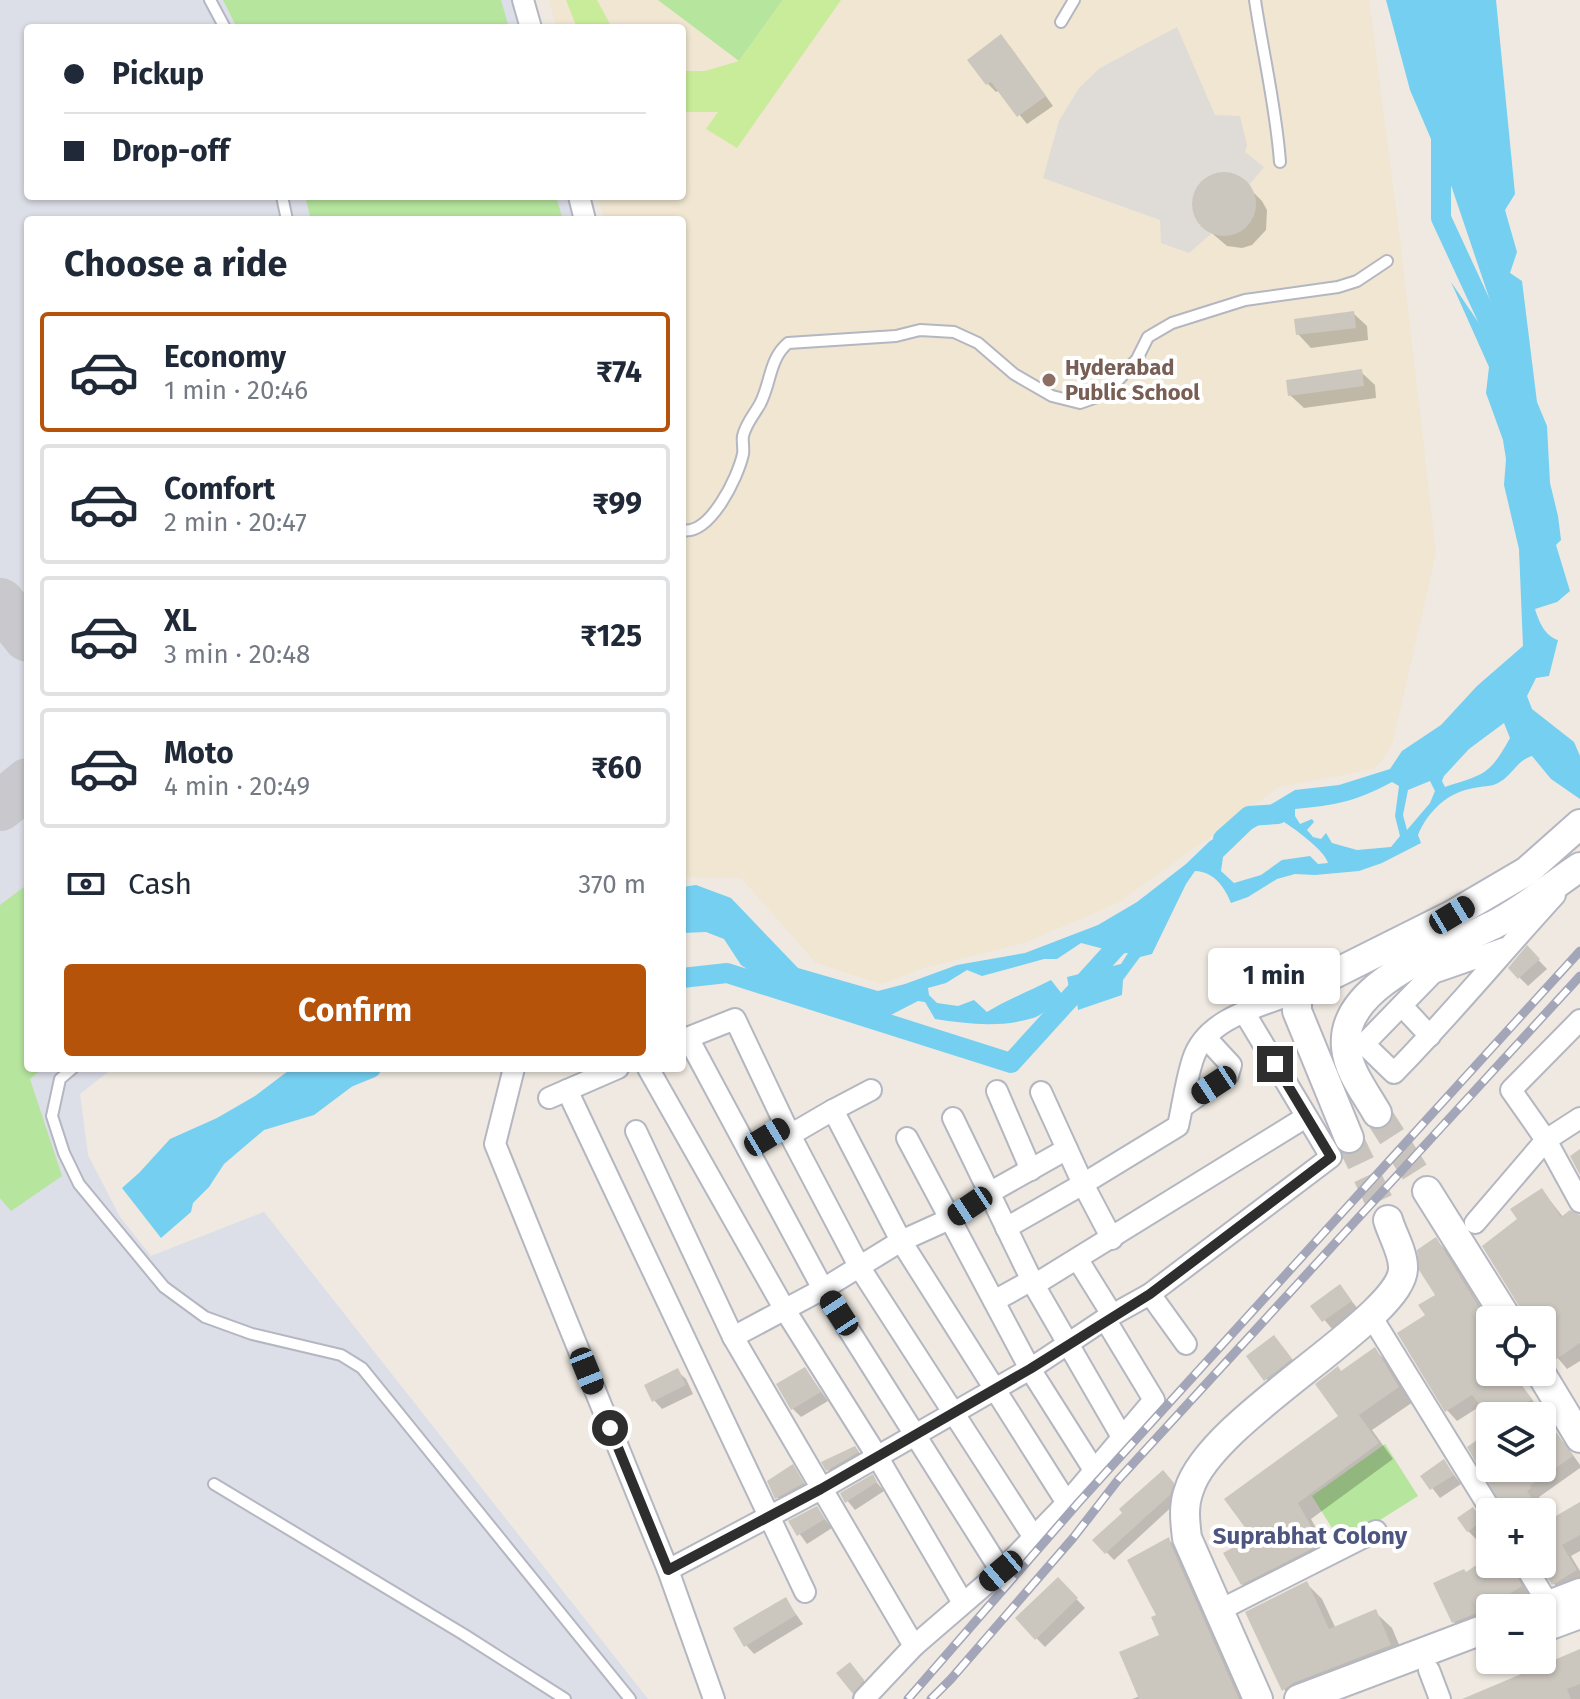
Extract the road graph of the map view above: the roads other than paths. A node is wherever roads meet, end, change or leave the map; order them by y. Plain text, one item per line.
1 (210, 0) edge
2 (523, 0) edge
3 (1074, 0) edge
4 (1255, 0) edge
5 (1061, 22) dead end
6 (223, 24) edge
7 (530, 24) edge
8 (1280, 162) dead end
9 (1387, 261) dead end
10 (686, 531) edge
11 (1575, 828) edge
12 (1580, 868) edge
13 (1505, 948) junction
14 (1300, 991) junction
15 (1402, 1006) junction
16 (1244, 1012) junction
17 (1580, 1020) edge
18 (1430, 1036) junction
19 (1206, 1038) junction
20 (686, 1039) edge
21 (686, 1041) edge
22 (68, 1072) edge
23 (513, 1072) edge
24 (609, 1072) edge
25 (650, 1072) edge
26 (871, 1090) dead end
27 (997, 1091) dead end
28 (1041, 1092) dead end
29 (1182, 1107) junction
30 (833, 1110) junction
31 (1377, 1113) tunnel mouth
32 (1306, 1117) junction
33 (953, 1118) dead end
34 (1580, 1118) edge
35 (788, 1130) junction
36 (636, 1131) dead end
37 (907, 1138) dead end
38 (1349, 1138) tunnel mouth
39 (1546, 1140) junction
40 (748, 1149) junction
41 (1067, 1149) junction
42 (1031, 1170) junction
43 (1083, 1184) junction
44 (1427, 1191) tunnel mouth
45 (989, 1193) junction
46 (1580, 1202) edge
47 (952, 1218) junction
48 (1388, 1220) tunnel mouth
49 (1475, 1223) dead end
50 (1006, 1228) junction
51 (1112, 1239) junction
52 (901, 1241) junction
53 (1078, 1260) junction
54 (860, 1268) junction
55 (1033, 1283) junction
56 (823, 1289) junction
57 (1150, 1294) junction
58 (994, 1301) junction
59 (1500, 1306) edge
60 (785, 1310) junction
61 (1371, 1316) junction
62 (1105, 1319) junction
63 (733, 1337) junction
64 (1068, 1344) junction
65 (1186, 1344) dead end
66 (1030, 1369) junction
67 (1548, 1386) edge
68 (996, 1388) junction
69 (955, 1411) junction
70 (917, 1434) junction
71 (1122, 1437) junction
72 (1580, 1438) edge
73 (877, 1456) junction
74 (1094, 1470) junction
75 (214, 1484) dead end
76 (821, 1489) junction
77 (1483, 1498) edge
78 (1067, 1503) junction
79 (768, 1517) junction
80 (1376, 1531) dead end
81 (1033, 1536) junction
82 (668, 1570) junction
83 (1001, 1571) junction
84 (805, 1592) dead end
85 (1580, 1593) edge
86 (963, 1603) junction
87 (1556, 1607) edge
88 (1218, 1611) junction
89 (1556, 1614) edge
90 (1580, 1614) edge
91 (1476, 1632) edge
92 (914, 1646) junction
93 (1476, 1652) edge
94 (1429, 1670) junction
95 (565, 1699) edge
96 (630, 1699) edge
97 (714, 1699) edge
98 (864, 1699) edge
99 (1258, 1699) edge
100 (1299, 1699) edge
101 (1347, 1699) edge
102 (1440, 1699) edge

1 - 6 lane
2 - 7 street
3 - 5 lane
4 - 8 lane
9 - 10 lane
11 - 14 street
12 - 13 street
12 - 31 street
13 - 15 street
13 - 18 street
14 - 16 street
14 - 38 street
15 - 18 street
15 - 18 street
16 - 19 street
16 - 32 street
17 - 39 street
19 - 29 street
19 - 29 street
20 - 35 street
21 - 40 street
22 - 96 lane
23 - 82 street
24 - 79 street
25 - 60 street
26 - 30 street
27 - 42 street
28 - 41 street
29 - 43 street
30 - 35 street
30 - 52 street
32 - 51 street
32 - 57 street
33 - 45 street
34 - 39 street
35 - 40 street
35 - 54 street
36 - 63 street
37 - 47 street
39 - 46 street
39 - 49 street
40 - 56 street
41 - 42 street
41 - 43 street
42 - 45 street
43 - 50 street
43 - 51 street
44 - 59 street
45 - 47 street
45 - 50 street
47 - 52 street
47 - 58 street
48 - 61 street
50 - 55 street
51 - 53 street
52 - 54 street
52 - 68 street
53 - 55 street
53 - 62 street
54 - 56 street
54 - 69 street
55 - 58 street
55 - 64 street
56 - 60 street
56 - 70 street
57 - 62 street
57 - 65 street
58 - 66 street
60 - 63 street
60 - 73 street
61 - 77 street
61 - 88 street
62 - 64 street
62 - 71 street
63 - 76 street
64 - 66 street
64 - 71 street
66 - 68 street
66 - 74 street
67 - 72 street
68 - 69 street
68 - 78 street
69 - 70 street
69 - 81 street
70 - 73 street
70 - 83 street
71 - 74 street
73 - 76 street
73 - 86 street
74 - 78 street
75 - 95 lane
76 - 79 street
76 - 92 street
78 - 81 street
79 - 82 street
79 - 84 street
80 - 88 street
81 - 83 street
82 - 97 street
83 - 86 street
85 - 87 street
86 - 92 street
88 - 99 street
89 - 90 street
91 - 100 street
92 - 98 street
93 - 94 street
94 - 101 street
94 - 102 street

